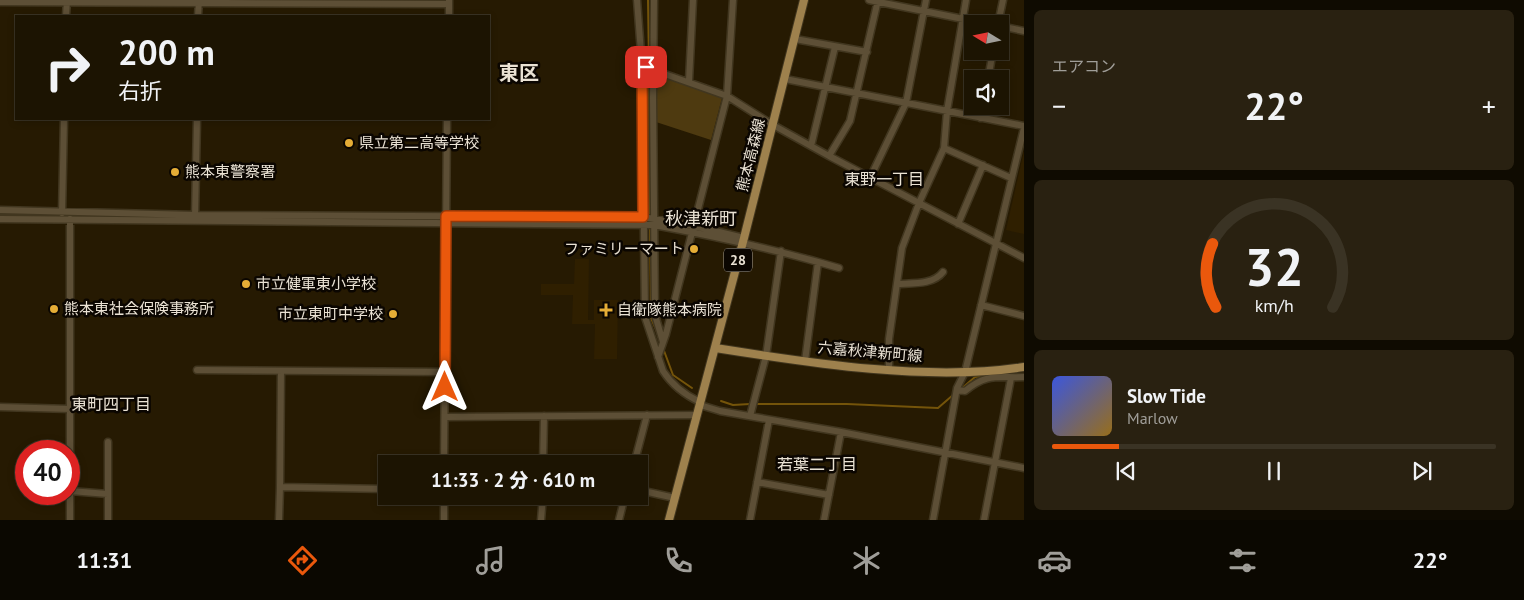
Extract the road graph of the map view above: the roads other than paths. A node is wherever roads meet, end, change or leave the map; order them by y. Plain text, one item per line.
1 (637, 0) edge
2 (654, 0) edge
3 (693, 0) edge
4 (733, 0) edge
5 (804, 0) edge
6 (869, 0) edge
7 (926, 0) edge
8 (966, 0) edge
9 (1003, 0) edge
10 (67, 1) edge
11 (199, 1) edge
12 (878, 1) edge
13 (0, 2) edge
14 (449, 2) edge
15 (924, 11) junction
16 (66, 15) edge
17 (198, 15) edge
18 (449, 15) edge
19 (1001, 15) edge
20 (963, 19) junction
21 (1009, 27) edge
22 (1024, 31) edge
23 (795, 39) junction
24 (835, 47) junction
25 (867, 52) junction
26 (648, 68) junction
27 (785, 79) junction
28 (689, 81) junction
29 (826, 87) junction
30 (857, 93) junction
31 (727, 96) junction
32 (906, 103) junction
33 (946, 111) junction
34 (980, 115) edge
35 (980, 118) junction
36 (64, 120) edge
37 (197, 120) edge
38 (447, 120) edge
39 (773, 125) junction
40 (1024, 127) edge
41 (811, 146) junction
42 (944, 148) junction
43 (829, 156) junction
44 (983, 166) junction
45 (870, 178) junction
46 (1011, 178) junction
47 (918, 203) junction
48 (0, 210) edge
49 (62, 211) junction
50 (195, 218) junction
51 (0, 219) edge
52 (66, 219) junction
53 (446, 220) junction
54 (648, 222) junction
55 (958, 224) junction
56 (693, 229) junction
57 (743, 241) junction
58 (996, 244) junction
59 (781, 251) junction
60 (1024, 258) edge
61 (818, 262) junction
62 (839, 268) dead end
63 (944, 272) dead end
64 (897, 284) junction
65 (981, 305) junction
66 (1024, 316) edge
67 (663, 342) junction
68 (715, 348) junction
69 (659, 354) junction
70 (766, 356) junction
71 (805, 361) junction
72 (1024, 367) edge
73 (197, 370) dead end
74 (889, 370) junction
75 (281, 371) junction
76 (445, 372) junction
77 (965, 372) junction
78 (1024, 377) edge
79 (1011, 378) junction
80 (956, 390) junction
81 (700, 403) junction
82 (0, 407) edge
83 (71, 409) junction
84 (697, 415) junction
85 (544, 416) junction
86 (647, 416) junction
87 (750, 416) junction
88 (445, 417) junction
89 (769, 420) junction
90 (841, 432) junction
91 (71, 440) edge
92 (108, 442) dead end
93 (945, 453) junction
94 (444, 455) edge
95 (544, 455) edge
96 (636, 455) edge
97 (994, 463) junction
98 (1024, 468) edge
99 (758, 482) junction
100 (280, 487) junction
101 (378, 489) edge
102 (648, 492) edge
103 (80, 493) edge
104 (108, 494) junction
105 (828, 494) junction
106 (675, 498) junction
107 (70, 505) edge
108 (444, 505) edge
109 (542, 505) edge
110 (623, 505) edge
111 (70, 520) edge
112 (108, 520) edge
113 (279, 520) edge
114 (444, 520) edge
115 (541, 520) edge
116 (619, 520) edge
117 (669, 520) edge
118 (750, 520) edge
119 (824, 520) edge
120 (933, 520) edge
121 (984, 520) edge

1 - 26 street
2 - 26 street
3 - 28 street
4 - 31 street
5 - 23 main road, 熊本高森線 / 28
6 - 12 street
7 - 15 street
8 - 20 street
9 - 19 street
10 - 11 street
10 - 13 street
10 - 16 street
11 - 14 street
11 - 17 street
12 - 15 street
12 - 25 street
14 - 18 street
15 - 20 street
15 - 32 street
20 - 33 street
21 - 22 street
23 - 24 street
23 - 27 main road, 熊本高森線 / 28
24 - 25 street
24 - 29 street
25 - 30 street
26 - 28 street
26 - 54 street
26 - 54 street
27 - 29 street
27 - 39 main road, 熊本高森線 / 28
28 - 31 street
29 - 30 street
29 - 41 street
30 - 32 street
30 - 43 street
31 - 39 street
31 - 56 street
32 - 33 street
32 - 45 street
33 - 35 street
33 - 42 street
34 - 35 street
35 - 40 street
36 - 49 street
37 - 50 street
38 - 53 street
39 - 41 street
39 - 57 main road, 熊本高森線 / 28
40 - 46 street
41 - 43 street
42 - 44 street
42 - 47 street
43 - 45 street
44 - 46 street
44 - 55 street
45 - 47 street
46 - 58 street
47 - 55 street
47 - 64 street
48 - 49 street
49 - 50 street
49 - 52 street
50 - 52 street
50 - 53 street
51 - 52 street
52 - 83 street
53 - 54 street
53 - 76 street
54 - 56 street
54 - 67 street
54 - 69 street
55 - 58 street
56 - 57 street
56 - 67 street
57 - 59 street
57 - 68 main road, 熊本高森線 / 28
58 - 60 street
58 - 65 street
59 - 61 street
59 - 70 street
61 - 62 street
61 - 71 street
63 - 64 street
64 - 74 street
65 - 66 street
65 - 77 street
67 - 69 street
68 - 70 main road, 六嘉秋津新町線
68 - 81 main road, 熊本高森線 / 28
69 - 81 street
70 - 71 main road, 六嘉秋津新町線
70 - 87 street
71 - 74 main road, 六嘉秋津新町線
72 - 77 main road, 六嘉秋津新町線
73 - 75 street
74 - 77 main road, 六嘉秋津新町線
75 - 76 street
75 - 100 street
76 - 88 street
77 - 80 street
78 - 79 street
79 - 80 street
79 - 97 street
80 - 93 street
81 - 84 main road, 熊本高森線 / 28
81 - 87 street
82 - 83 street
83 - 91 street
84 - 86 street
84 - 106 main road, 熊本高森線 / 28
85 - 86 street
85 - 88 street
85 - 95 street
86 - 96 street
87 - 89 street
88 - 94 street
89 - 90 street
89 - 99 street
90 - 93 street
90 - 105 street
92 - 104 street
93 - 97 street
93 - 120 street
97 - 98 street
97 - 121 street
99 - 105 street
99 - 118 street
100 - 101 street
100 - 113 street
102 - 106 street
103 - 104 street
104 - 112 street
105 - 119 street
106 - 117 main road, 熊本高森線 / 28
107 - 111 street
108 - 114 street
109 - 115 street
110 - 116 street

